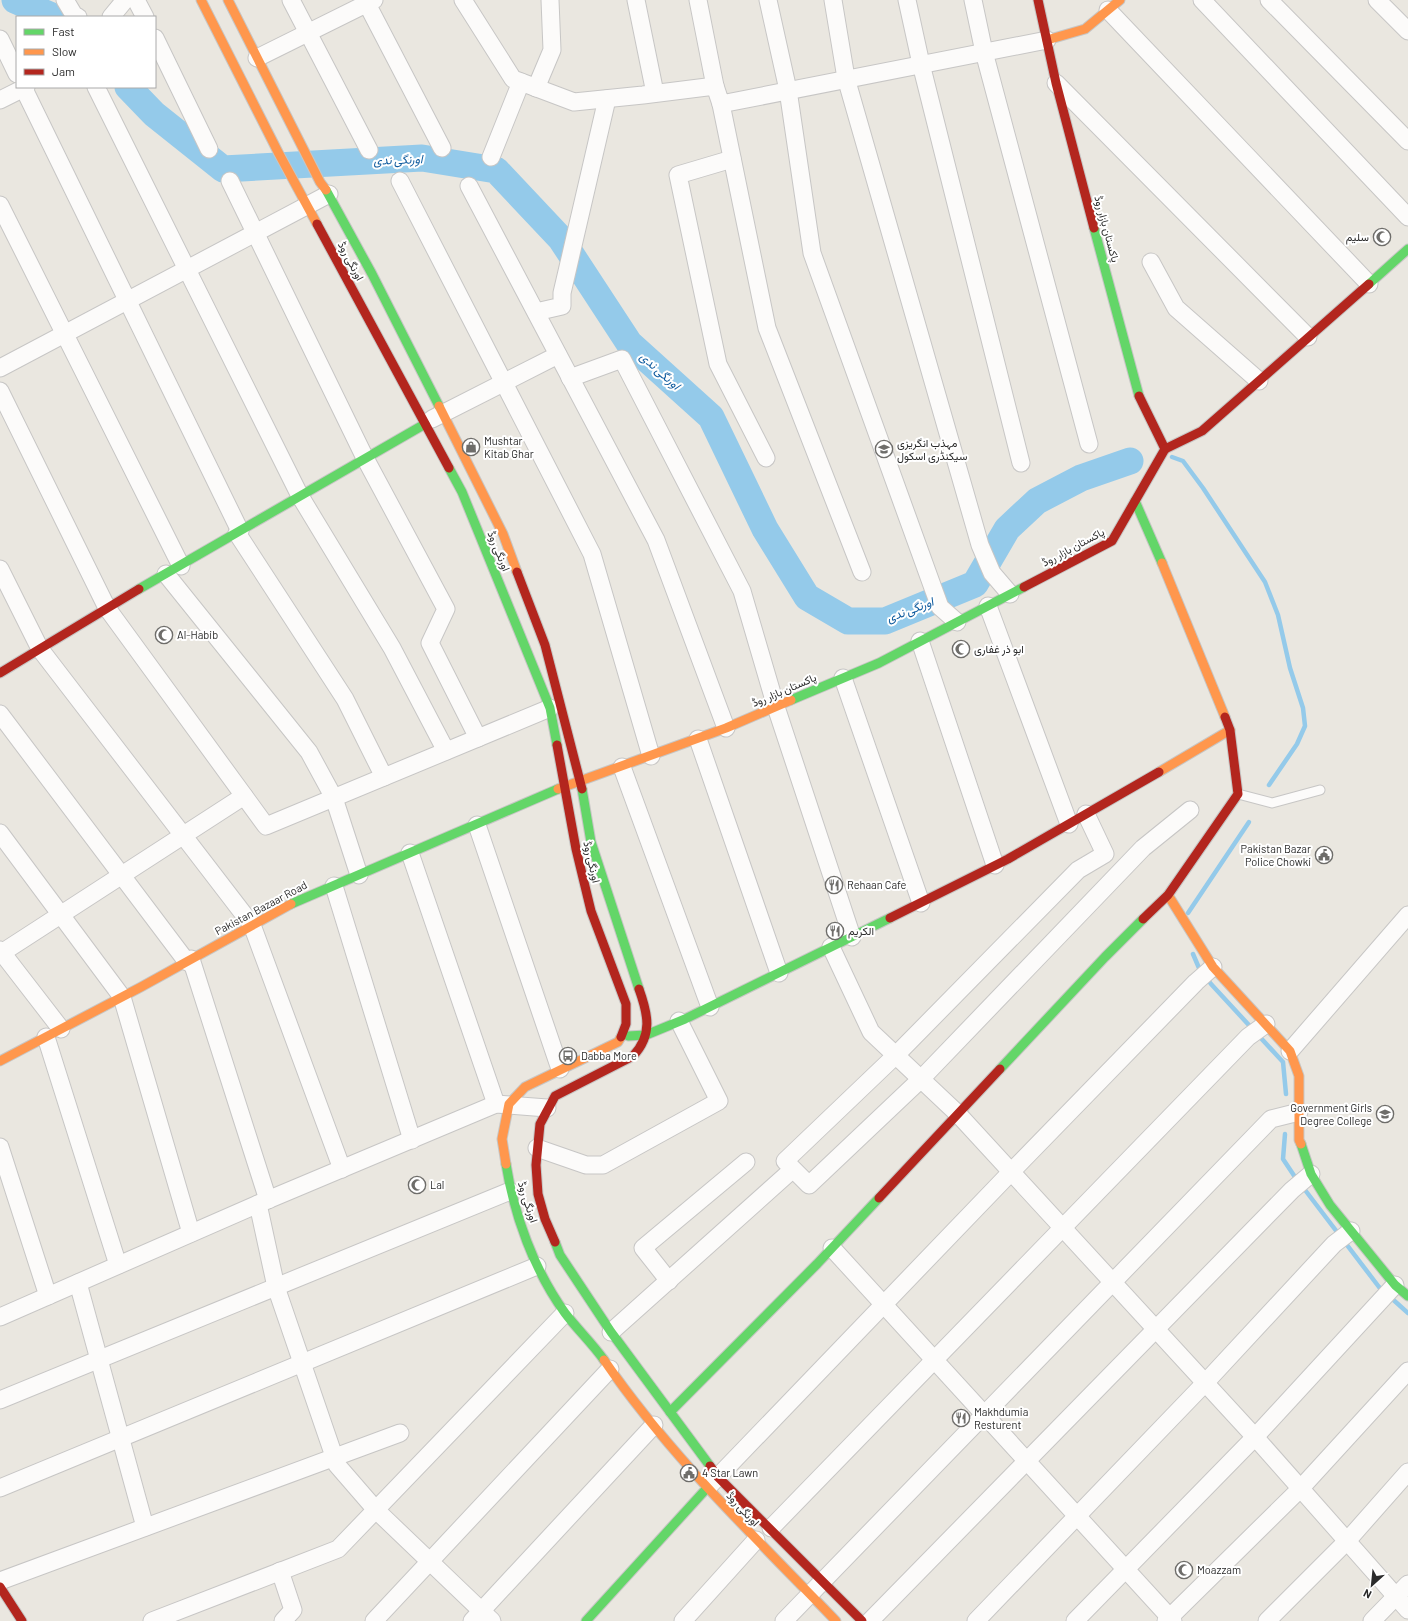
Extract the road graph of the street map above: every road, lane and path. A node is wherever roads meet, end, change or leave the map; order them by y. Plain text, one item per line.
1 (65, 0) edge
2 (125, 0) edge
3 (136, 0) edge
4 (201, 0) edge
5 (228, 0) edge
6 (291, 0) edge
7 (463, 0) edge
8 (550, 0) edge
9 (636, 0) edge
10 (698, 0) edge
11 (768, 0) edge
12 (833, 0) edge
13 (907, 0) edge
14 (972, 0) edge
15 (1038, 0) edge
16 (1202, 0) edge
17 (1269, 0) edge
18 (1377, 0) edge
19 (369, 1) edge
20 (1114, 5) edge
21 (76, 16) edge
22 (112, 16) edge
23 (144, 16) edge
24 (1408, 31) edge
25 (308, 33) junction
26 (0, 39) edge
27 (156, 40) edge
28 (1047, 40) junction
29 (984, 52) junction
30 (257, 58) junction
31 (921, 64) junction
32 (16, 70) edge
33 (846, 78) junction
34 (1056, 83) junction
35 (529, 85) junction
36 (715, 86) junction
37 (17, 88) edge
38 (25, 88) edge
39 (97, 88) edge
40 (788, 90) junction
41 (655, 93) junction
42 (608, 99) junction
43 (0, 100) edge
44 (721, 104) junction
45 (1408, 141) edge
46 (442, 148) dead end
47 (209, 149) dead end
48 (369, 150) dead end
49 (491, 157) dead end
50 (732, 159) junction
51 (230, 181) dead end
52 (400, 181) dead end
53 (469, 186) dead end
54 (324, 188) junction
55 (306, 204) junction
56 (0, 205) edge
57 (1408, 217) edge
58 (254, 232) junction
59 (1408, 249) edge
60 (1151, 262) dead end
61 (187, 268) junction
62 (1369, 284) junction
63 (127, 300) junction
64 (536, 312) junction
65 (64, 333) junction
66 (1308, 337) junction
67 (558, 355) junction
68 (0, 368) edge
69 (570, 378) junction
70 (1259, 381) junction
71 (504, 383) junction
72 (0, 390) edge
73 (442, 414) junction
74 (425, 424) junction
75 (1089, 444) dead end
76 (1165, 449) junction
77 (365, 458) junction
78 (766, 458) dead end
79 (1021, 463) dead end
80 (300, 496) junction
81 (1135, 501) junction
82 (238, 532) junction
83 (181, 566) junction
84 (0, 569) edge
85 (862, 572) dead end
86 (166, 574) junction
87 (1010, 594) junction
88 (988, 606) junction
89 (107, 608) junction
90 (957, 622) junction
91 (920, 641) junction
92 (40, 648) junction
93 (0, 673) edge
94 (844, 678) junction
95 (776, 707) junction
96 (550, 708) junction
97 (0, 714) edge
98 (726, 728) junction
99 (1230, 730) junction
100 (478, 738) junction
101 (698, 739) junction
102 (446, 751) junction
103 (651, 756) junction
104 (622, 766) junction
105 (384, 777) junction
106 (580, 780) junction
107 (565, 786) junction
108 (1320, 790) dead end
109 (1238, 794) junction
110 (244, 796) junction
111 (334, 798) junction
112 (1190, 810) dead end
113 (1086, 814) junction
114 (1069, 824) junction
115 (477, 825) junction
116 (0, 833) edge
117 (183, 835) junction
118 (410, 854) junction
119 (995, 865) junction
120 (122, 875) junction
121 (358, 875) junction
122 (334, 886) junction
123 (1168, 895) junction
124 (922, 904) junction
125 (60, 915) junction
126 (1408, 915) edge
127 (252, 925) junction
128 (852, 937) junction
129 (831, 948) junction
130 (1, 952) edge
131 (189, 961) junction
132 (1210, 969) junction
133 (779, 973) junction
134 (122, 997) junction
135 (710, 1007) junction
136 (680, 1021) junction
137 (61, 1029) junction
138 (1258, 1030) junction
139 (646, 1035) junction
140 (622, 1036) junction
141 (46, 1038) junction
142 (1290, 1051) junction
143 (896, 1055) junction
144 (0, 1061) edge
145 (560, 1069) junction
146 (921, 1078) junction
147 (502, 1104) junction
148 (547, 1108) junction
149 (1299, 1112) junction
150 (958, 1114) junction
151 (412, 1140) junction
152 (0, 1147) edge
153 (537, 1148) junction
154 (746, 1162) dead end
155 (342, 1169) junction
156 (792, 1170) junction
157 (1011, 1172) junction
158 (1302, 1182) junction
159 (510, 1191) junction
160 (263, 1202) junction
161 (1062, 1228) junction
162 (191, 1233) junction
163 (1343, 1237) junction
164 (832, 1248) junction
165 (118, 1265) junction
166 (537, 1266) junction
167 (669, 1281) junction
168 (78, 1283) junction
169 (1112, 1283) junction
170 (276, 1287) junction
171 (1388, 1292) junction
172 (48, 1296) junction
173 (1408, 1296) edge
174 (883, 1305) junction
175 (565, 1312) junction
176 (0, 1317) edge
177 (1154, 1328) junction
178 (611, 1332) junction
179 (99, 1359) junction
180 (934, 1360) junction
181 (303, 1363) junction
182 (610, 1369) junction
183 (1408, 1371) edge
184 (1205, 1383) junction
185 (0, 1400) edge
186 (670, 1412) junction
187 (984, 1414) junction
188 (654, 1426) junction
189 (400, 1433) dead end
190 (121, 1438) junction
191 (1255, 1438) junction
192 (334, 1456) junction
193 (1026, 1461) junction
194 (1408, 1472) edge
195 (713, 1482) junction
196 (0, 1488) edge
197 (1300, 1489) junction
198 (376, 1510) junction
199 (1077, 1516) junction
200 (145, 1527) junction
201 (770, 1528) junction
202 (756, 1540) junction
203 (1347, 1541) junction
204 (430, 1561) junction
205 (1125, 1570) junction
206 (280, 1571) junction
207 (0, 1580) edge
208 (821, 1580) junction
209 (0, 1587) edge
210 (1402, 1590) edge
211 (809, 1593) junction
212 (1408, 1610) edge
213 (481, 1618) edge
214 (20, 1620) edge
215 (1169, 1620) edge
216 (152, 1621) edge
217 (283, 1621) edge
218 (374, 1621) edge
219 (586, 1621) edge
220 (683, 1621) edge
221 (784, 1621) edge
222 (836, 1621) edge
223 (862, 1621) edge
224 (870, 1621) edge
225 (976, 1621) edge
226 (1075, 1621) edge
227 (1267, 1621) edge
228 (1372, 1621) edge

1 - 21 street
2 - 22 street
3 - 23 street
4 - 55 street, اورنگی روڈ
5 - 30 street, اورنگی روڈ
6 - 25 street
7 - 35 street
8 - 35 street
9 - 41 street
10 - 36 street
11 - 40 street
12 - 33 street
13 - 31 street
14 - 29 street
15 - 28 street, پاکستان بازار روڈ
16 - 57 street
17 - 45 street
18 - 24 street
19 - 25 street
19 - 46 street
20 - 28 street
20 - 62 street
25 - 30 street
25 - 48 street
26 - 32 street
27 - 47 street
28 - 29 street
28 - 34 street, پاکستان بازار روڈ
29 - 31 street
29 - 75 street
30 - 54 street, اورنگی روڈ
31 - 33 street
31 - 79 street
33 - 40 street
33 - 87 street
34 - 66 street
34 - 76 street, پاکستان بازار روڈ
35 - 42 street
35 - 49 street
36 - 41 street
36 - 44 street
37 - 43 street
38 - 63 street
39 - 61 street
40 - 44 street
40 - 90 street
41 - 42 street
42 - 64 street
44 - 50 street
50 - 78 street
50 - 85 street
51 - 58 street
52 - 71 street
53 - 64 street
54 - 55 street
54 - 73 street, اورنگی روڈ
55 - 58 street
55 - 74 street, اورنگی روڈ
56 - 65 street
58 - 61 street
58 - 77 street
59 - 62 street
60 - 70 street
61 - 63 street
61 - 80 street
62 - 66 street
63 - 65 street
63 - 82 street
64 - 67 street
65 - 68 street
65 - 83 street
66 - 70 street
67 - 69 street
67 - 71 street
69 - 95 street
69 - 98 street
70 - 76 street
71 - 73 street
71 - 103 street
72 - 89 street
73 - 74 street
73 - 106 street, اورنگی روڈ
74 - 77 street
74 - 96 street, اورنگی روڈ
76 - 81 street, پاکستان بازار روڈ
77 - 80 street
77 - 100 street
80 - 82 street
80 - 102 street
81 - 87 street, پاکستان بازار روڈ
81 - 99 street
82 - 83 street
82 - 105 street
83 - 86 street
84 - 92 street
86 - 89 street
86 - 111 street
87 - 88 street, پاکستان بازار روڈ
88 - 90 street, پاکستان بازار روڈ
88 - 114 street
89 - 92 street
89 - 110 street
90 - 91 street, پاکستان بازار روڈ
91 - 94 street, پاکستان بازار روڈ
91 - 119 street
92 - 93 street
92 - 117 street
94 - 95 street, پاکستان بازار روڈ
94 - 124 street
95 - 98 street, پاکستان بازار روڈ
95 - 128 street
96 - 100 street
96 - 107 street, اورنگی روڈ
97 - 120 street
98 - 101 street, پاکستان بازار روڈ
99 - 109 street
99 - 113 street
100 - 102 street
101 - 103 street, پاکستان بازار روڈ
101 - 133 street
102 - 105 street
103 - 104 street, پاکستان بازار روڈ
104 - 106 street, پاکستان بازار روڈ
104 - 135 street
105 - 111 street
106 - 107 street, پاکستان بازار روڈ
106 - 139 street, اورنگی روڈ
107 - 115 street, Pakistan Bazaar Road
107 - 140 street, اورنگی روڈ
108 - 109 lane
109 - 123 street
110 - 111 street
110 - 117 street
111 - 121 street
112 - 146 street
113 - 114 street
113 - 143 street
114 - 119 street
115 - 118 street, Pakistan Bazaar Road
115 - 145 street
116 - 125 street
117 - 120 street
117 - 127 street
118 - 121 street, Pakistan Bazaar Road
118 - 147 street
119 - 124 street
120 - 125 street
120 - 131 street
121 - 122 street, Pakistan Bazaar Road
122 - 127 street, Pakistan Bazaar Road
122 - 151 street
123 - 132 street
123 - 150 street
124 - 128 street
125 - 130 street
125 - 134 street
126 - 142 street
127 - 131 street, Pakistan Bazaar Road
127 - 155 street
128 - 129 street
129 - 133 street
129 - 143 street
130 - 137 street
131 - 134 street, Pakistan Bazaar Road
131 - 160 street
132 - 138 street
132 - 157 street
133 - 135 street
134 - 137 street, Pakistan Bazaar Road
134 - 162 street
135 - 136 street
136 - 139 street
136 - 153 street
137 - 141 street, Pakistan Bazaar Road
138 - 142 street
138 - 161 street
139 - 140 street
139 - 148 street, اورنگی روڈ
140 - 145 street
141 - 144 street, Pakistan Bazaar Road
141 - 165 street
142 - 149 street
143 - 146 street
143 - 156 street
145 - 147 street
146 - 150 street
146 - 156 street
147 - 148 street
147 - 151 street
147 - 159 street, اورنگی روڈ
148 - 153 street, اورنگی روڈ
149 - 158 street
149 - 169 street
150 - 157 street
150 - 164 street
151 - 155 street
152 - 172 street
153 - 178 street, اورنگی روڈ
154 - 167 street
155 - 160 street
156 - 167 street
157 - 161 street
157 - 174 street
158 - 163 street
158 - 177 street
159 - 166 street, اورنگی روڈ
159 - 170 street
160 - 162 street
160 - 170 street
161 - 169 street
161 - 180 street
162 - 165 street
163 - 171 street
163 - 184 street
164 - 174 street
164 - 186 street
165 - 168 street
166 - 175 street, اورنگی روڈ
166 - 181 street
167 - 178 street
168 - 172 street
168 - 179 street
169 - 177 street
169 - 187 street
170 - 179 street
170 - 181 street
171 - 173 street
171 - 191 street
172 - 176 street
174 - 180 street
174 - 195 street
175 - 182 street, اورنگی روڈ
175 - 198 street
177 - 184 street
177 - 193 street
178 - 186 street, اورنگی روڈ
179 - 185 street
179 - 190 street
180 - 187 street
180 - 201 street
181 - 190 street
181 - 192 street
182 - 188 street, اورنگی روڈ
182 - 204 street
183 - 197 street
184 - 191 street
184 - 199 street
186 - 195 street, اورنگی روڈ
187 - 193 street
187 - 208 street
188 - 195 street, اورنگی روڈ
188 - 213 street
189 - 192 street
190 - 196 street
190 - 200 street
191 - 197 street
191 - 205 street
192 - 198 street
192 - 200 street
193 - 199 street
193 - 224 street
194 - 203 street
195 - 201 street, اورنگی روڈ
195 - 202 street, اورنگی روڈ
195 - 219 street
197 - 203 street
197 - 215 street
198 - 204 street
198 - 206 street
199 - 205 street
199 - 225 street
200 - 207 street
201 - 208 street, اورنگی روڈ
202 - 211 street, اورنگی روڈ
202 - 220 street
203 - 210 street
203 - 227 street
204 - 213 street
204 - 218 street
205 - 215 street
205 - 226 street
206 - 216 street
206 - 217 street
208 - 211 street
208 - 223 street, اورنگی روڈ
209 - 214 street
210 - 212 street
210 - 228 street
211 - 221 street
211 - 222 street, اورنگی روڈ

